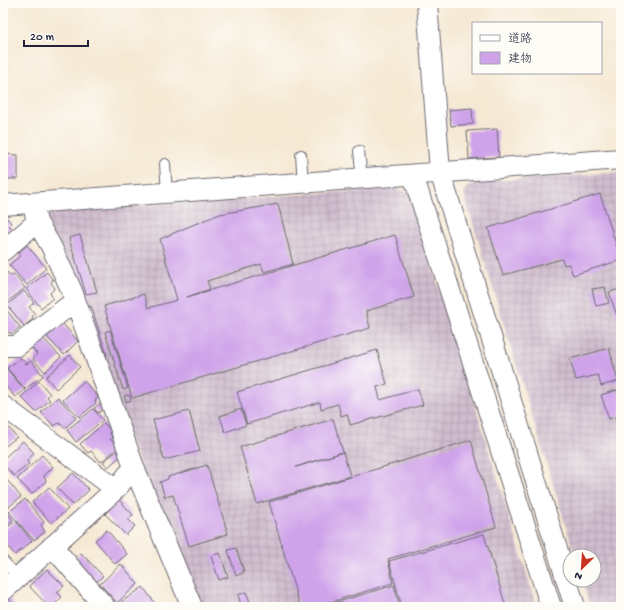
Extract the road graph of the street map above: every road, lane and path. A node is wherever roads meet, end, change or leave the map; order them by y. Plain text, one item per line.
1 (428, 3) edge
2 (360, 151) dead end
3 (301, 155) dead end
4 (621, 159) edge
5 (166, 164) dead end
6 (440, 172) junction
7 (413, 175) junction
8 (362, 179) junction
9 (302, 183) junction
10 (167, 193) junction
11 (3, 205) edge
12 (35, 213) junction
13 (3, 251) edge
14 (75, 301) junction
15 (3, 346) edge
16 (3, 406) edge
17 (134, 467) junction
18 (116, 489) junction
19 (52, 546) junction
20 (3, 561) edge
21 (18, 577) junction
22 (3, 591) edge
23 (105, 607) edge
24 (192, 607) edge
25 (551, 607) edge
26 (575, 607) edge

1 - 6 street
2 - 8 lane
3 - 9 lane
4 - 6 street
5 - 10 lane
6 - 7 street
6 - 26 street
7 - 8 street
7 - 25 street
8 - 9 street
9 - 10 street
10 - 12 street
11 - 12 street
12 - 13 street
12 - 14 street
14 - 15 street
14 - 17 street
16 - 18 street
17 - 18 street
17 - 24 street
18 - 19 street
19 - 21 street
19 - 23 street
20 - 21 lane
21 - 22 street

